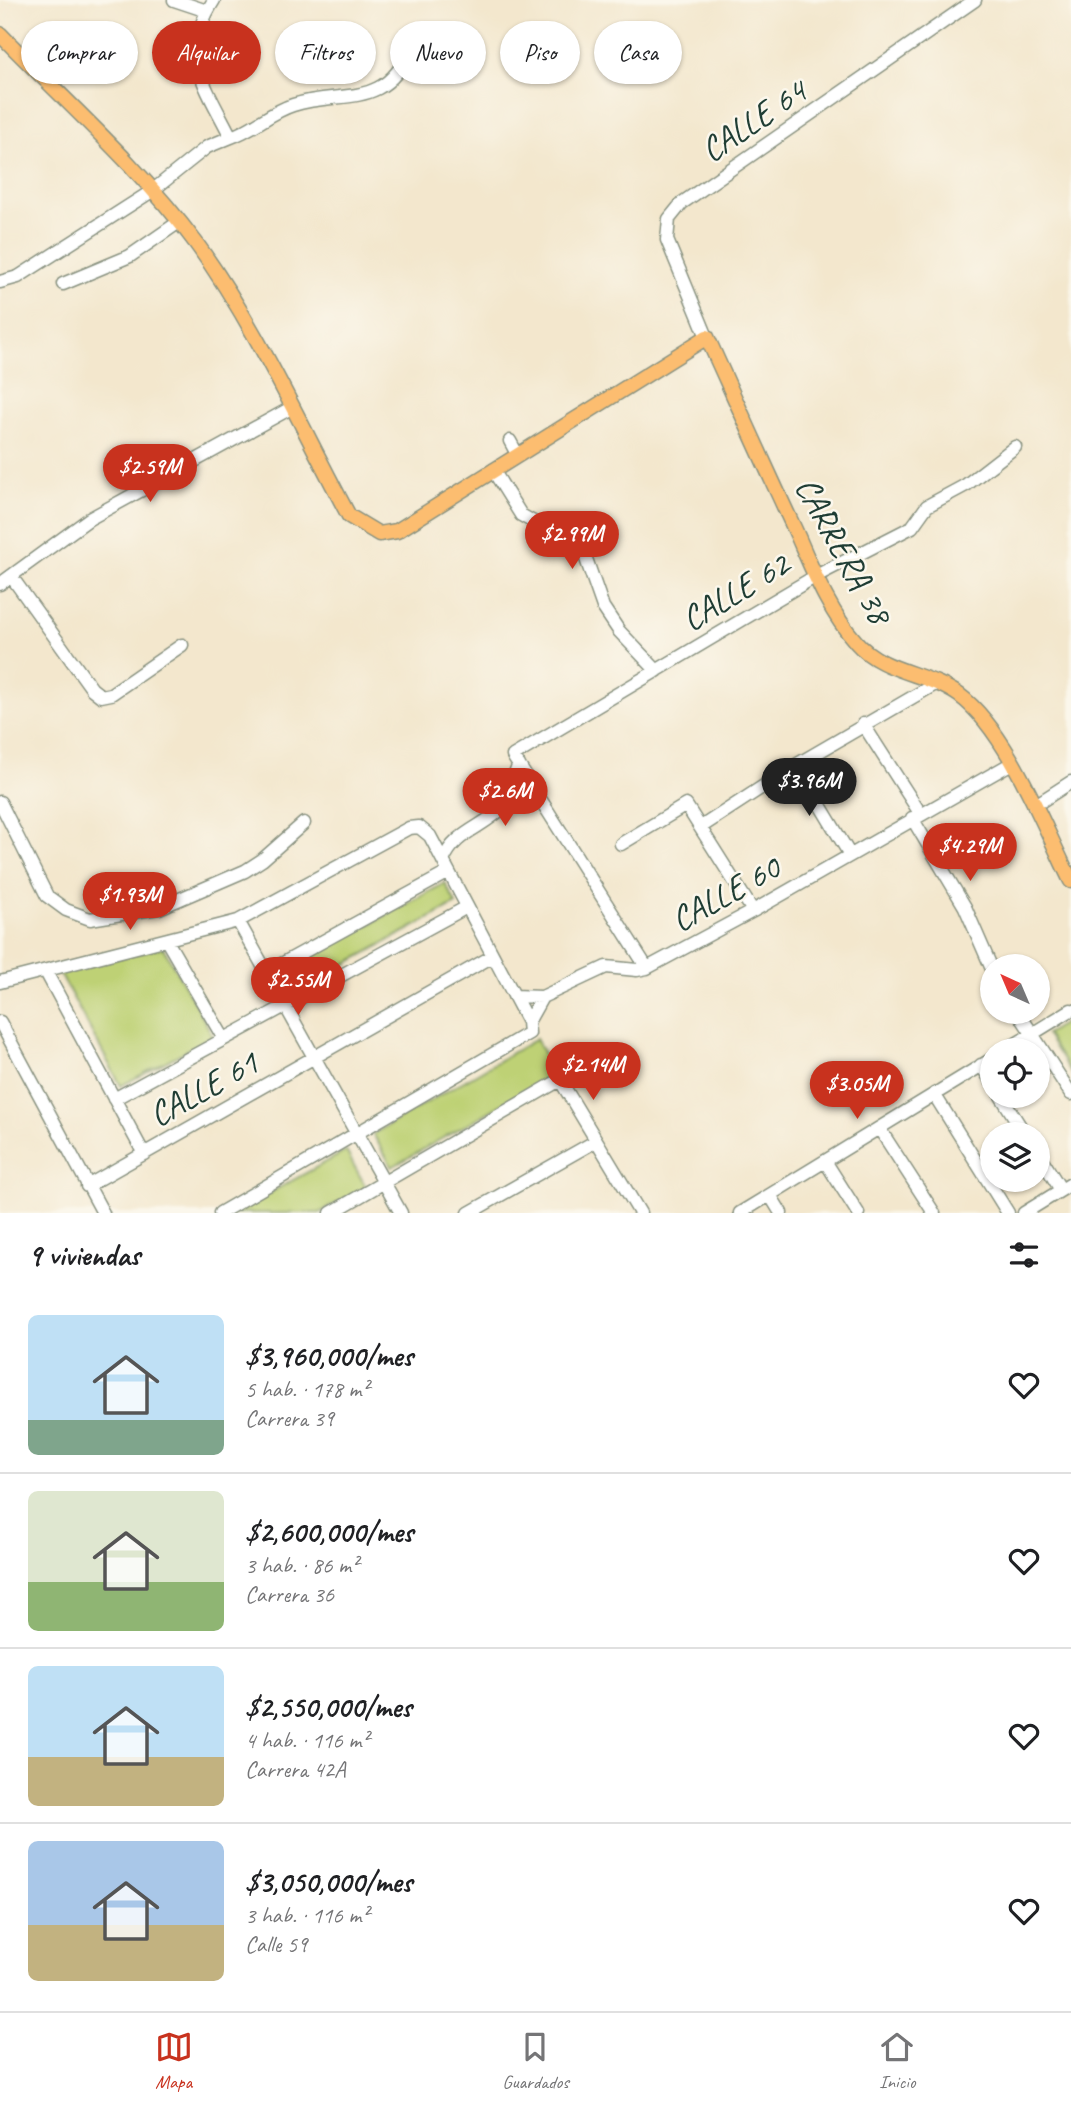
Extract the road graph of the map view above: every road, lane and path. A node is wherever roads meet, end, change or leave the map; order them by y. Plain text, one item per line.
1 (174, 0) edge
2 (975, 0) edge
3 (211, 6) edge
4 (0, 34) edge
5 (390, 80) edge
6 (231, 137) junction
7 (152, 191) junction
8 (179, 222) junction
9 (0, 282) edge
10 (63, 284) dead end
11 (707, 337) junction
12 (290, 408) junction
13 (1015, 447) dead end
14 (493, 470) junction
15 (816, 576) junction
16 (5, 580) edge
17 (182, 645) dead end
18 (657, 671) junction
19 (937, 683) junction
20 (863, 724) junction
21 (516, 760) junction
22 (1012, 763) junction
23 (796, 765) junction
24 (1071, 782) edge
25 (0, 802) edge
26 (1034, 806) junction
27 (916, 816) junction
28 (304, 823) dead end
29 (6, 827) edge
30 (701, 827) junction
31 (461, 835) junction
32 (430, 836) junction
33 (621, 844) dead end
34 (849, 855) junction
35 (1066, 858) edge
36 (446, 867) junction
37 (1071, 880) edge
38 (467, 907) junction
39 (753, 911) junction
40 (238, 921) junction
41 (167, 941) junction
42 (985, 954) edge
43 (493, 956) junction
44 (647, 968) junction
45 (46, 972) junction
46 (267, 972) junction
47 (0, 982) edge
48 (514, 996) junction
49 (542, 997) junction
50 (285, 1006) junction
51 (1071, 1010) edge
52 (0, 1022) edge
53 (1026, 1024) edge
54 (529, 1026) junction
55 (1032, 1034) junction
56 (1026, 1038) edge
57 (224, 1039) junction
58 (314, 1058) junction
59 (980, 1066) edge
60 (934, 1094) junction
61 (1071, 1094) edge
62 (114, 1099) junction
63 (879, 1128) junction
64 (358, 1135) junction
65 (596, 1141) junction
66 (144, 1154) junction
67 (825, 1161) junction
68 (1050, 1168) edge
69 (384, 1182) junction
70 (87, 1186) junction
71 (1066, 1187) edge
72 (770, 1195) junction
73 (483, 1210) edge
74 (103, 1213) edge
75 (220, 1213) edge
76 (331, 1213) edge
77 (401, 1213) edge
78 (469, 1213) edge
79 (640, 1213) edge
80 (740, 1213) edge
81 (781, 1213) edge
82 (858, 1213) edge
83 (934, 1213) edge
84 (1008, 1213) edge
85 (1024, 1213) edge

1 - 3 street
2 - 11 street, CALLE 64
3 - 6 street
4 - 7 main road
5 - 6 street
6 - 7 street
7 - 8 main road
7 - 9 street
8 - 10 street
8 - 12 main road
11 - 14 main road
11 - 15 main road, CARRERA 38
12 - 14 main road
12 - 16 street
13 - 15 street, CALLE 62
14 - 18 street
15 - 18 street, CALLE 62
15 - 19 main road, CARRERA 38
16 - 17 street
18 - 21 street, CALLE 62
19 - 20 street
19 - 22 main road, CARRERA 38
20 - 23 street
20 - 27 street
21 - 31 street
21 - 44 street
22 - 26 main road, CARRERA 38
22 - 27 street, CALLE 60
23 - 30 street
23 - 34 street
24 - 26 street
25 - 29 street
26 - 35 main road, CARRERA 38
27 - 34 street, CALLE 60
27 - 42 street
28 - 29 street
30 - 33 street
30 - 39 street
31 - 32 street
31 - 36 street
32 - 36 street
32 - 40 street
34 - 39 street, CALLE 60
35 - 37 main road, CARRERA 38
36 - 38 street
36 - 46 street
38 - 43 street
38 - 50 street
39 - 44 street, CALLE 60
40 - 41 street
40 - 46 street
41 - 45 street
41 - 57 street
43 - 48 street
43 - 58 street, CALLE 61
44 - 49 street
45 - 47 street
45 - 62 street
46 - 50 street
48 - 49 street
48 - 54 street
49 - 54 street
50 - 57 street
50 - 58 street
51 - 55 street
52 - 70 street
53 - 55 street
54 - 64 street
55 - 56 street
55 - 61 street
57 - 62 street
58 - 64 street
58 - 66 street, CALLE 61
59 - 60 street
60 - 63 street
60 - 84 street
62 - 66 street
63 - 67 street
63 - 83 street
64 - 69 street
64 - 75 street
65 - 69 street
65 - 73 street
65 - 79 street
66 - 70 street, CALLE 61
67 - 72 street
67 - 82 street
68 - 71 street
69 - 76 street
69 - 77 street
70 - 74 street
71 - 85 street
72 - 80 street
72 - 81 street
73 - 78 street

